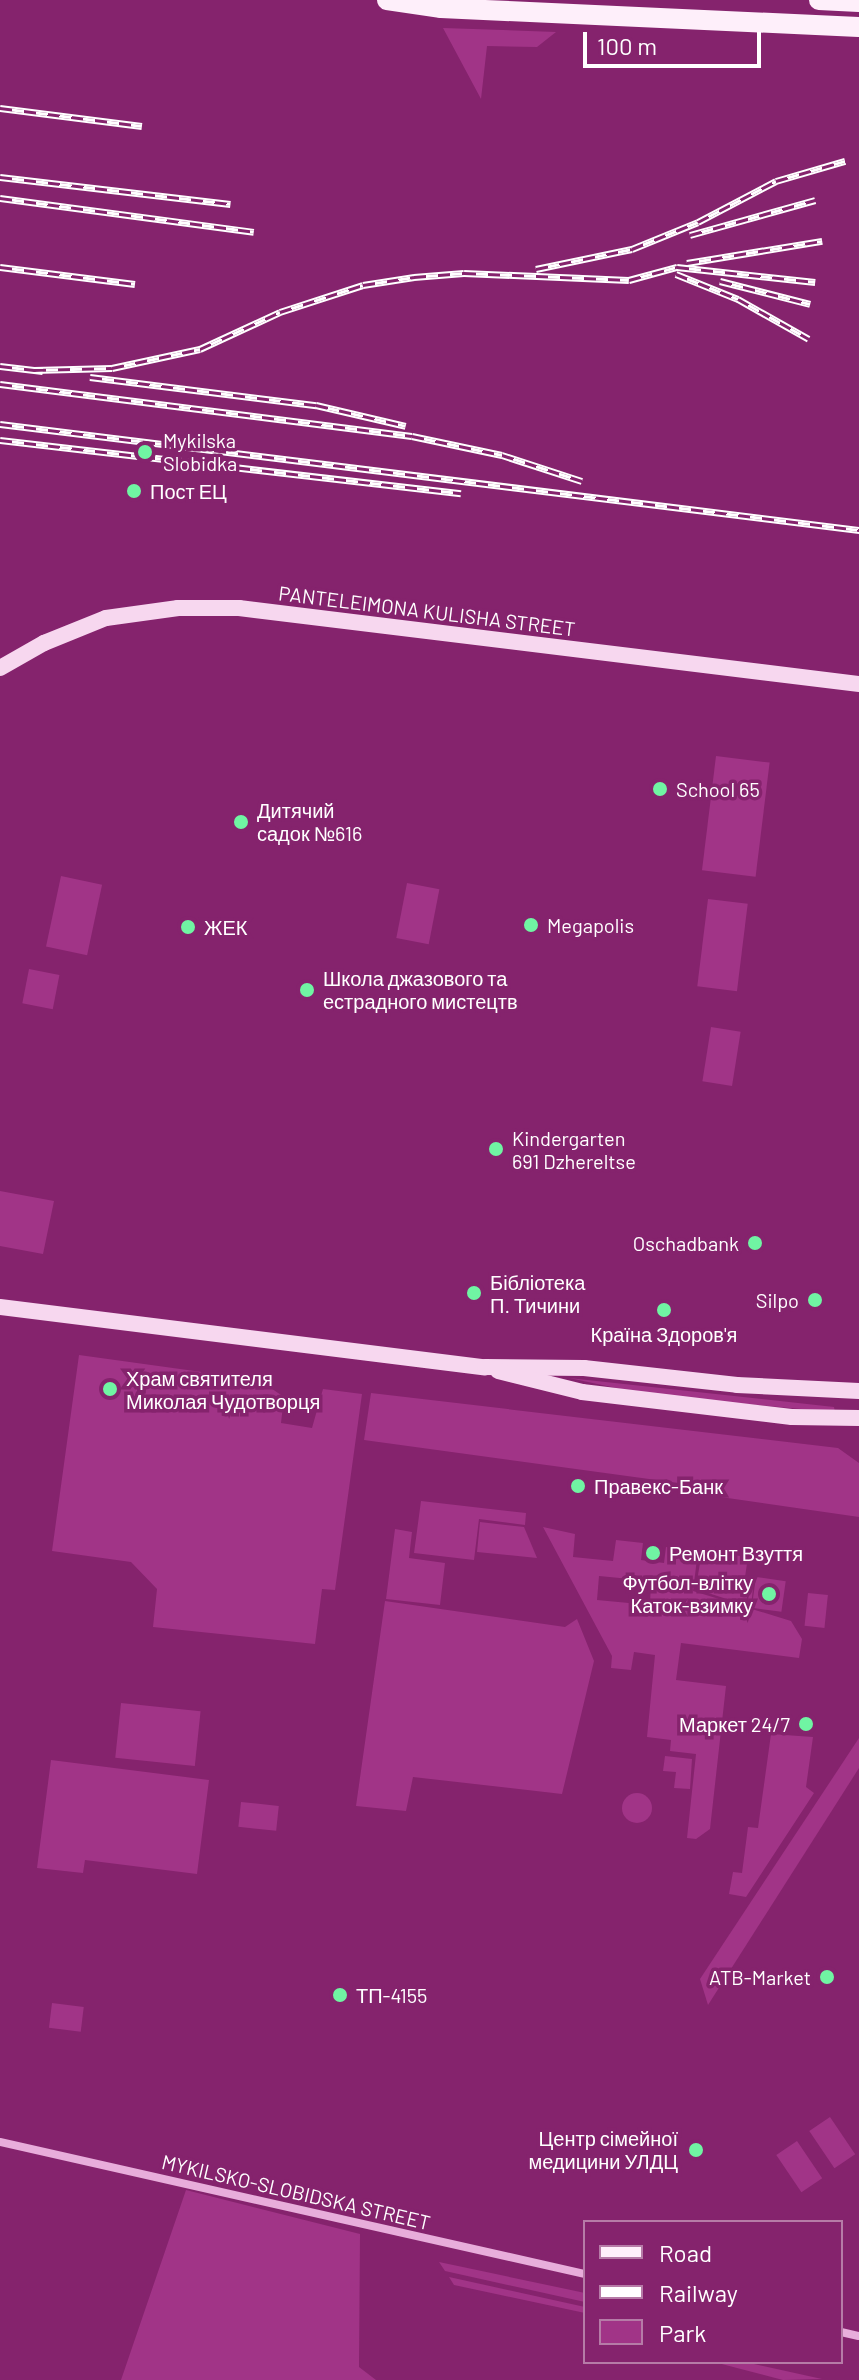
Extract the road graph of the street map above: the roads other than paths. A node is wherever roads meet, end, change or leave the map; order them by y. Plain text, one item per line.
1 (387, 0) edge
2 (819, 0) edge
3 (859, 2) edge
4 (859, 27) edge
5 (0, 668) edge
6 (859, 684) edge
7 (0, 1307) edge
8 (485, 1367) junction
9 (859, 1391) edge
10 (859, 1418) edge
11 (0, 2142) edge
12 (583, 2274) edge

1 - 4 main road
2 - 3 main road
5 - 6 main road, PANTELEIMONA KULISHA STREET
7 - 8 main road
8 - 9 main road
8 - 10 main road
11 - 12 street, MYKILSKO-SLOBIDSKA STREET

